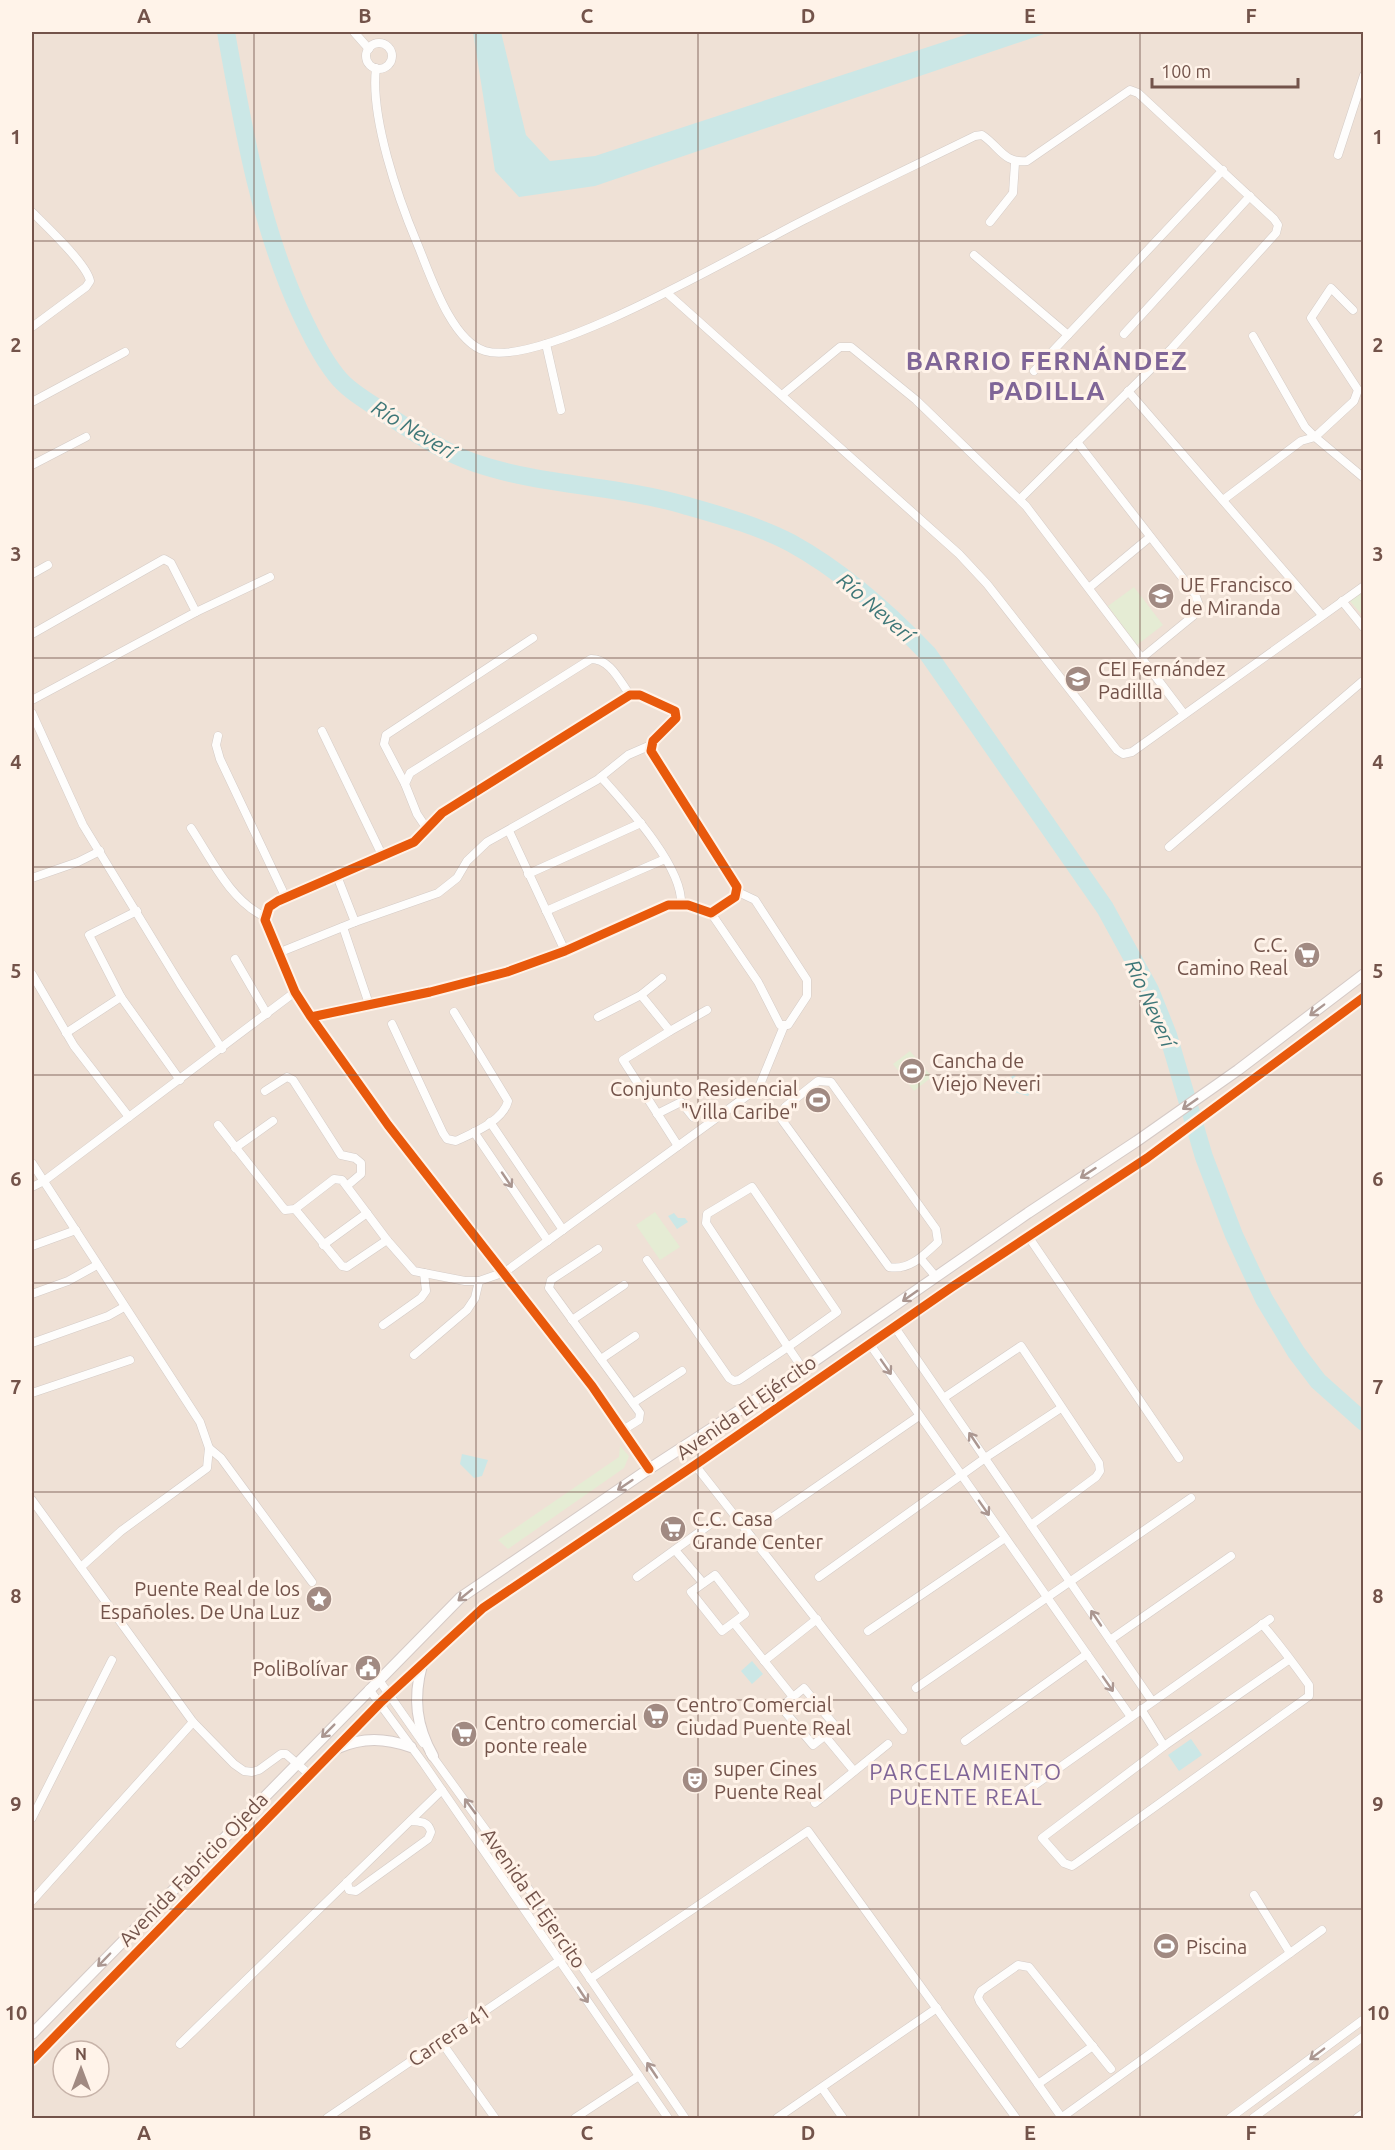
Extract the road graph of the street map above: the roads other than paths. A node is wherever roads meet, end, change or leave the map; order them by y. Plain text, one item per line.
1 (354, 32) edge
2 (369, 49) junction
3 (376, 68) junction
4 (1364, 75) edge
5 (1338, 155) dead end
6 (1015, 163) junction
7 (1223, 170) junction
8 (1250, 196) junction
9 (32, 212) edge
10 (990, 222) dead end
11 (974, 255) dead end
12 (667, 293) junction
13 (1353, 310) dead end
14 (32, 327) edge
15 (1124, 334) dead end
16 (1068, 335) junction
17 (1253, 336) dead end
18 (546, 344) junction
19 (125, 352) dead end
20 (1034, 371) dead end
21 (1128, 391) junction
22 (782, 395) junction
23 (32, 402) edge
24 (561, 410) dead end
25 (86, 437) dead end
26 (1315, 437) junction
27 (1077, 442) junction
28 (32, 465) edge
29 (1364, 478) edge
30 (1020, 499) junction
31 (1223, 500) junction
32 (1150, 537) junction
33 (48, 565) dead end
34 (32, 574) edge
35 (270, 577) dead end
36 (1364, 586) edge
37 (1090, 587) junction
38 (1342, 601) junction
39 (196, 612) junction
40 (1322, 615) junction
41 (1364, 628) edge
42 (32, 634) edge
43 (533, 638) dead end
44 (1143, 657) junction
45 (1364, 680) edge
46 (630, 694) junction
47 (32, 700) edge
48 (32, 713) edge
49 (1184, 714) junction
50 (322, 731) dead end
51 (218, 736) dead end
52 (651, 745) junction
53 (601, 777) junction
54 (405, 784) junction
55 (641, 823) junction
56 (191, 828) dead end
57 (427, 829) junction
58 (509, 831) junction
59 (1169, 847) dead end
60 (100, 851) junction
61 (382, 855) junction
62 (665, 859) junction
63 (528, 874) junction
64 (337, 876) junction
65 (32, 878) edge
66 (738, 892) junction
67 (286, 898) junction
68 (681, 904) junction
69 (137, 911) junction
70 (546, 911) junction
71 (711, 913) junction
72 (265, 917) junction
73 (355, 922) junction
74 (343, 927) junction
75 (565, 951) junction
76 (278, 953) junction
77 (235, 959) dead end
78 (32, 974) edge
79 (1364, 974) edge
80 (662, 978) dead end
81 (295, 992) junction
82 (1338, 994) junction
83 (641, 995) junction
84 (121, 997) junction
85 (1364, 997) edge
86 (369, 1004) junction
87 (1349, 1008) junction
88 (707, 1010) dead end
89 (454, 1012) dead end
90 (267, 1014) junction
91 (311, 1017) junction
92 (598, 1017) dead end
93 (392, 1024) dead end
94 (784, 1026) junction
95 (670, 1031) junction
96 (66, 1034) junction
97 (222, 1049) junction
98 (180, 1080) junction
99 (265, 1091) dead end
100 (657, 1114) junction
101 (129, 1117) junction
102 (693, 1117) dead end
103 (273, 1121) dead end
104 (490, 1122) junction
105 (218, 1125) dead end
106 (474, 1132) junction
107 (678, 1146) junction
108 (235, 1148) junction
109 (32, 1163) edge
110 (44, 1181) junction
111 (348, 1185) junction
112 (32, 1187) edge
113 (295, 1209) junction
114 (367, 1213) junction
115 (76, 1230) junction
116 (563, 1230) junction
117 (1028, 1236) junction
118 (387, 1240) junction
119 (549, 1241) junction
120 (323, 1245) junction
121 (32, 1246) edge
122 (598, 1249) dead end
123 (921, 1259) junction
124 (647, 1260) dead end
125 (97, 1264) junction
126 (505, 1272) junction
127 (424, 1273) junction
128 (936, 1278) junction
129 (479, 1281) junction
130 (624, 1285) dead end
131 (32, 1294) edge
132 (124, 1307) junction
133 (572, 1320) junction
134 (383, 1325) dead end
135 (894, 1326) junction
136 (635, 1336) dead end
137 (32, 1342) edge
138 (869, 1343) junction
139 (788, 1347) junction
140 (414, 1355) dead end
141 (601, 1359) junction
142 (130, 1360) dead end
143 (803, 1369) junction
144 (682, 1371) dead end
145 (32, 1393) edge
146 (945, 1397) junction
147 (633, 1403) junction
148 (1060, 1408) junction
149 (919, 1416) junction
150 (623, 1430) junction
151 (209, 1448) junction
152 (986, 1458) junction
153 (1179, 1458) dead end
154 (695, 1465) junction
155 (649, 1469) junction
156 (962, 1477) junction
157 (1191, 1498) dead end
158 (32, 1500) edge
159 (35, 1512) edge
160 (770, 1519) dead end
161 (716, 1520) dead end
162 (1031, 1525) junction
163 (1005, 1539) junction
164 (675, 1550) junction
165 (1231, 1556) dead end
166 (81, 1567) junction
167 (637, 1577) dead end
168 (819, 1577) dead end
169 (1070, 1580) junction
170 (312, 1582) dead end
171 (703, 1583) junction
172 (1046, 1597) junction
173 (818, 1619) junction
174 (1270, 1619) dead end
175 (734, 1623) junction
176 (1262, 1624) junction
177 (868, 1631) dead end
178 (1110, 1640) junction
179 (1087, 1654) junction
180 (1290, 1659) junction
181 (112, 1660) dead end
182 (764, 1661) junction
183 (397, 1662) junction
184 (423, 1663) junction
185 (407, 1677) junction
186 (379, 1680) junction
187 (916, 1688) dead end
188 (369, 1689) junction
189 (389, 1695) junction
190 (793, 1697) junction
191 (1152, 1701) junction
192 (380, 1703) junction
193 (1141, 1709) junction
194 (1131, 1717) junction
195 (193, 1722) junction
196 (903, 1730) dead end
197 (825, 1736) junction
198 (964, 1741) dead end
199 (888, 1744) dead end
200 (1164, 1746) junction
201 (411, 1747) junction
202 (335, 1749) junction
203 (433, 1756) junction
204 (297, 1763) junction
205 (854, 1771) junction
206 (310, 1775) junction
207 (442, 1790) junction
208 (1015, 1798) dead end
209 (815, 1803) dead end
210 (32, 1818) edge
211 (411, 1821) junction
212 (347, 1882) junction
213 (1254, 1895) dead end
214 (32, 1901) edge
215 (1322, 1930) dead end
216 (572, 1952) junction
217 (1290, 1953) junction
218 (559, 1960) junction
219 (590, 1979) junction
220 (937, 2008) junction
221 (1364, 2019) edge
222 (32, 2034) edge
223 (1364, 2036) edge
224 (440, 2040) junction
225 (180, 2044) dead end
226 (1093, 2046) junction
227 (32, 2060) edge
228 (1111, 2068) dead end
229 (639, 2076) junction
230 (1038, 2084) junction
231 (822, 2088) junction
232 (1364, 2114) edge
233 (327, 2118) edge
234 (495, 2118) edge
235 (575, 2118) edge
236 (668, 2118) edge
237 (685, 2118) edge
238 (777, 2118) edge
239 (843, 2118) edge
240 (1016, 2118) edge
241 (1062, 2118) edge
242 (1230, 2118) edge
243 (1253, 2118) edge
244 (1357, 2118) edge

1 - 2 street
2 - 3 street
2 - 3 street
3 - 18 street
4 - 5 street
6 - 7 street
6 - 10 street
6 - 12 street
7 - 8 street
7 - 16 street
8 - 15 street
8 - 21 street
9 - 14 street
11 - 16 street
12 - 18 street
12 - 22 street
13 - 26 street
16 - 20 street
17 - 26 street
18 - 24 street
19 - 23 street
21 - 27 street
21 - 31 street
22 - 30 street
22 - 49 street
25 - 28 street
26 - 29 street
26 - 31 street
27 - 30 street
27 - 32 street
30 - 37 street
31 - 40 street
32 - 37 street
32 - 44 street
33 - 34 street
35 - 39 street
36 - 38 street
37 - 44 street
38 - 40 street
38 - 41 street
39 - 42 street
39 - 47 street
40 - 49 street
43 - 54 street
44 - 49 street
45 - 59 street
46 - 52 street
46 - 54 street
46 - 57 street
48 - 60 street
50 - 61 street
51 - 67 street
52 - 53 street
52 - 66 street
53 - 55 street
53 - 58 street
54 - 57 street
55 - 62 street
55 - 63 street
56 - 72 street
57 - 61 street
58 - 63 street
58 - 73 street
60 - 65 street
60 - 69 street
61 - 64 street
62 - 68 street
62 - 70 street
63 - 70 street
64 - 67 street
64 - 73 street
66 - 71 street
66 - 94 street
67 - 72 street
68 - 71 street
68 - 75 street
69 - 84 street
69 - 97 street
70 - 75 street
71 - 94 street
72 - 76 street
73 - 74 street
74 - 76 street
74 - 86 street
75 - 86 street
76 - 81 street
77 - 90 street
78 - 96 street
79 - 82 street
80 - 83 street
81 - 90 street
81 - 91 street
82 - 87 street
82 -> 128 street, Avenida El Ejército
83 - 92 street
83 - 95 street
84 - 96 street
84 - 98 street
85 - 87 street
86 - 91 street
87 - 117 street, Avenida El Ejército
88 - 95 street
89 - 104 street
90 - 97 street
91 - 126 street
93 - 106 street
94 - 107 street
95 - 100 street
96 - 101 street
97 - 98 street
98 - 101 street
99 - 111 street
100 - 102 street
100 - 107 street
101 - 110 street
103 - 108 street
104 - 106 street
104 - 116 street
105 - 108 street
106 -> 119 street
107 - 116 street
108 - 113 street
109 - 110 street
110 - 112 street
110 - 115 street
111 - 113 street
111 - 114 street
113 - 120 street
114 - 118 street
114 - 120 street
115 - 121 street
115 - 125 street
116 - 119 street
117 - 135 street, Avenida El Ejército
117 - 153 street
118 - 120 street
118 - 127 street
119 - 126 street
122 - 133 street
123 - 123 street
123 - 128 street
124 - 139 street
125 - 131 street
125 - 132 street
126 - 129 street
126 - 150 street
127 - 129 street
127 - 134 street
128 -> 143 street, Avenida El Ejército
129 - 140 street
130 - 133 street
132 - 137 street
132 - 151 street
133 - 141 street
135 - 138 street, Avenida El Ejército
135 - 146 street
136 - 141 street
138 -> 149 street
138 - 154 street, Avenida El Ejército
139 - 139 street
139 - 143 street
141 - 147 street
142 - 145 street
143 - 155 street, Avenida El Ejército
144 - 147 street
146 - 148 street
152 -> 146 street
147 - 150 street
148 - 152 street
148 - 162 street
149 - 156 street
149 - 160 street
150 - 155 street
151 - 166 street
151 - 170 street
152 - 156 street
152 - 162 street
154 - 173 street
154 - 184 street, Avenida El Ejército
155 -> 183 street, Avenida El Ejército
156 -> 163 street
156 - 168 street
157 - 169 street
158 - 159 street
159 - 166 street
161 - 164 street
162 - 169 street
163 - 172 street
163 - 177 street
164 - 167 street
164 - 171 street
165 - 178 street
166 - 195 street
169 - 172 street
178 -> 169 street
171 - 175 street
171 - 175 street
172 - 179 street
172 - 187 street
173 - 182 street
173 - 196 street
174 - 176 street
175 - 182 street
176 - 180 street
176 - 191 street
178 - 191 street
179 -> 194 street
179 - 198 street
180 - 200 street
180 - 200 street
181 - 210 street
182 - 190 street
183 - 185 street
183 - 186 street, Avenida El Ejército
184 - 185 street, Avenida El Ejército
184 - 203 street
185 - 189 street, Avenida El Ejército
186 - 188 street, Avenida El Ejército
186 - 189 street, Avenida El Ejercito
188 - 192 street, Avenida El Ejercito
188 -> 204 street, Avenida Fabricio Ojeda
189 - 192 street, Avenida El Ejército
189 - 203 street, Avenida El Ejercito
190 - 197 street
190 - 197 street
191 - 193 street
192 - 201 street, Avenida El Ejercito
192 - 202 street, Avenida Fabricio Ojeda
193 - 194 street
193 - 200 street
194 - 208 street
195 - 204 street
195 - 214 street
197 - 205 street
199 - 205 street
201 - 202 street
201 - 207 street, Avenida El Ejercito
202 - 206 street, Avenida Fabricio Ojeda
216 -> 203 street, Avenida El Ejercito
204 - 206 street
204 -> 222 street, Avenida Fabricio Ojeda
205 - 209 street
206 - 227 street, Avenida Fabricio Ojeda
207 - 211 street
207 - 218 street, Avenida El Ejercito
211 - 212 street
211 - 212 street
212 - 225 street
213 - 217 street
215 - 217 street
216 - 218 street, Carrera 41
216 - 219 street, Avenida El Ejercito
217 - 241 street
218 - 224 street, Carrera 41
218 -> 229 street, Avenida El Ejercito
219 - 220 street
237 -> 219 street, Avenida El Ejercito
220 - 231 street
220 - 240 street
221 -> 242 street
223 - 243 street
224 - 233 street, Carrera 41
224 - 234 street
226 - 228 street
226 - 230 street
226 - 230 street
229 - 235 street
229 - 236 street, Avenida El Ejercito
230 - 241 street
231 - 238 street
231 - 239 street
232 - 244 street

